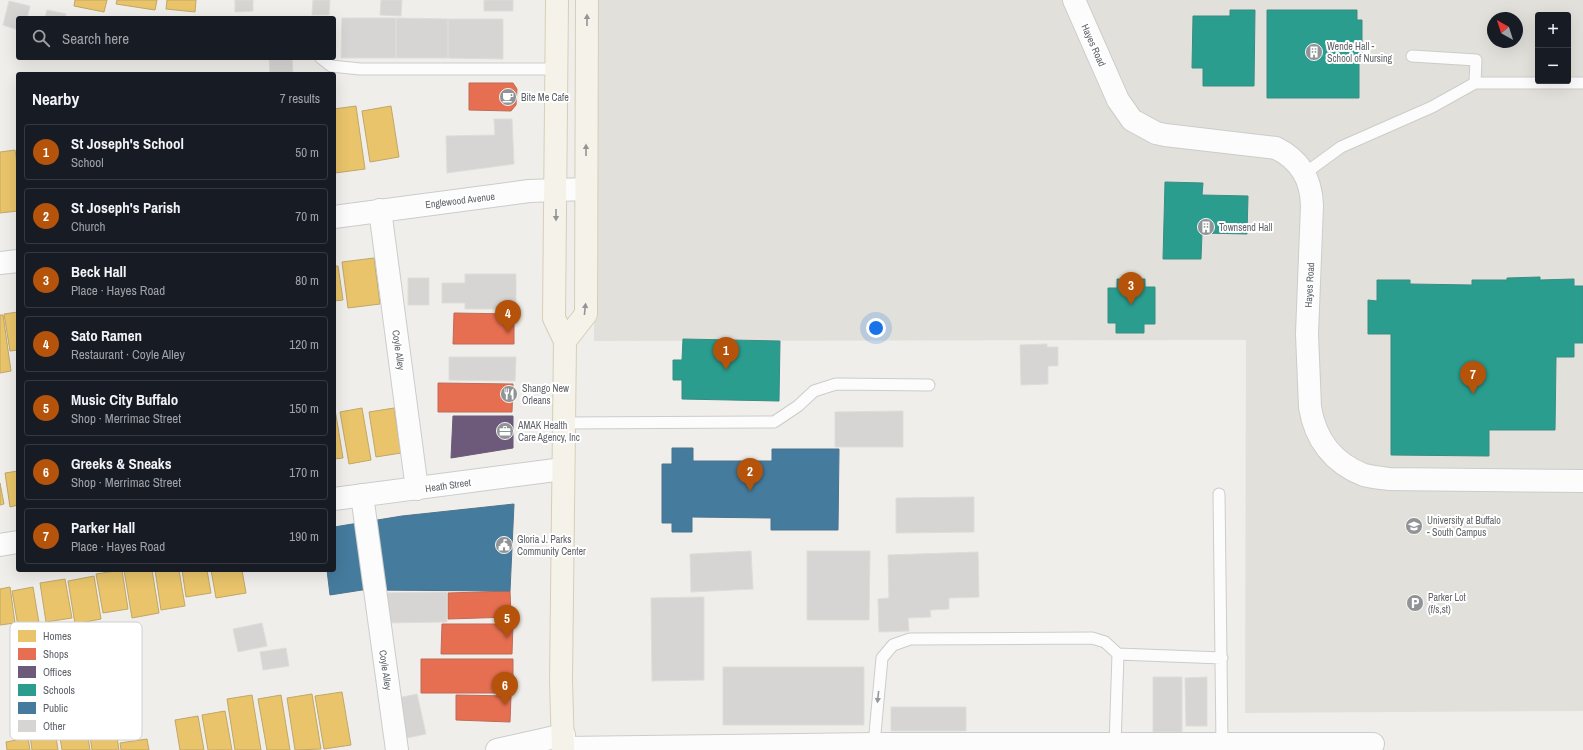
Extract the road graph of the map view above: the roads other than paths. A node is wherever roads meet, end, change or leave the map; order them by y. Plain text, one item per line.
1 (557, 0) edge
2 (587, 0) edge
3 (1074, 0) edge
4 (1412, 56) dead end
5 (324, 60) edge
6 (556, 69) junction
7 (1475, 83) junction
8 (1583, 83) edge
9 (1304, 174) junction
10 (556, 189) junction
11 (586, 189) junction
12 (380, 210) junction
13 (336, 217) edge
14 (16, 261) edge
15 (0, 263) edge
16 (565, 341) junction
17 (929, 385) dead end
18 (563, 423) junction
19 (563, 469) junction
20 (1583, 481) edge
21 (417, 489) junction
22 (1219, 494) dead end
23 (362, 495) junction
24 (336, 499) edge
25 (16, 542) edge
26 (0, 545) edge
27 (1118, 654) junction
28 (1222, 658) junction
29 (564, 744) edge
30 (874, 744) junction
31 (1222, 744) junction
32 (1373, 744) dead end
33 (1115, 745) junction
34 (397, 750) edge
35 (497, 750) edge

1 - 6 main road
11 -> 2 main road
3 - 9 street, Hayes Road
4 - 7 lane
5 - 6 lane
6 - 10 main road
7 - 8 lane
7 - 9 lane
9 - 20 street, Hayes Road
10 - 11 street, Englewood Avenue
10 - 12 street, Englewood Avenue
10 -> 16 main road
16 -> 11 main road
12 - 13 street, Englewood Avenue
12 - 21 street, Coyle Alley
14 - 15 street
16 - 18 main road
17 - 18 lane
18 - 19 main road
19 - 21 street, Heath Street
19 - 29 main road
21 - 23 street, Heath Street
22 - 28 lane
23 - 24 street, Heath Street
23 - 34 street, Coyle Alley
25 - 26 street
27 - 28 lane
27 -> 30 lane
27 - 33 lane
28 - 31 lane
29 - 30 street
29 - 35 street
30 - 33 street
31 - 32 street
31 - 33 street

